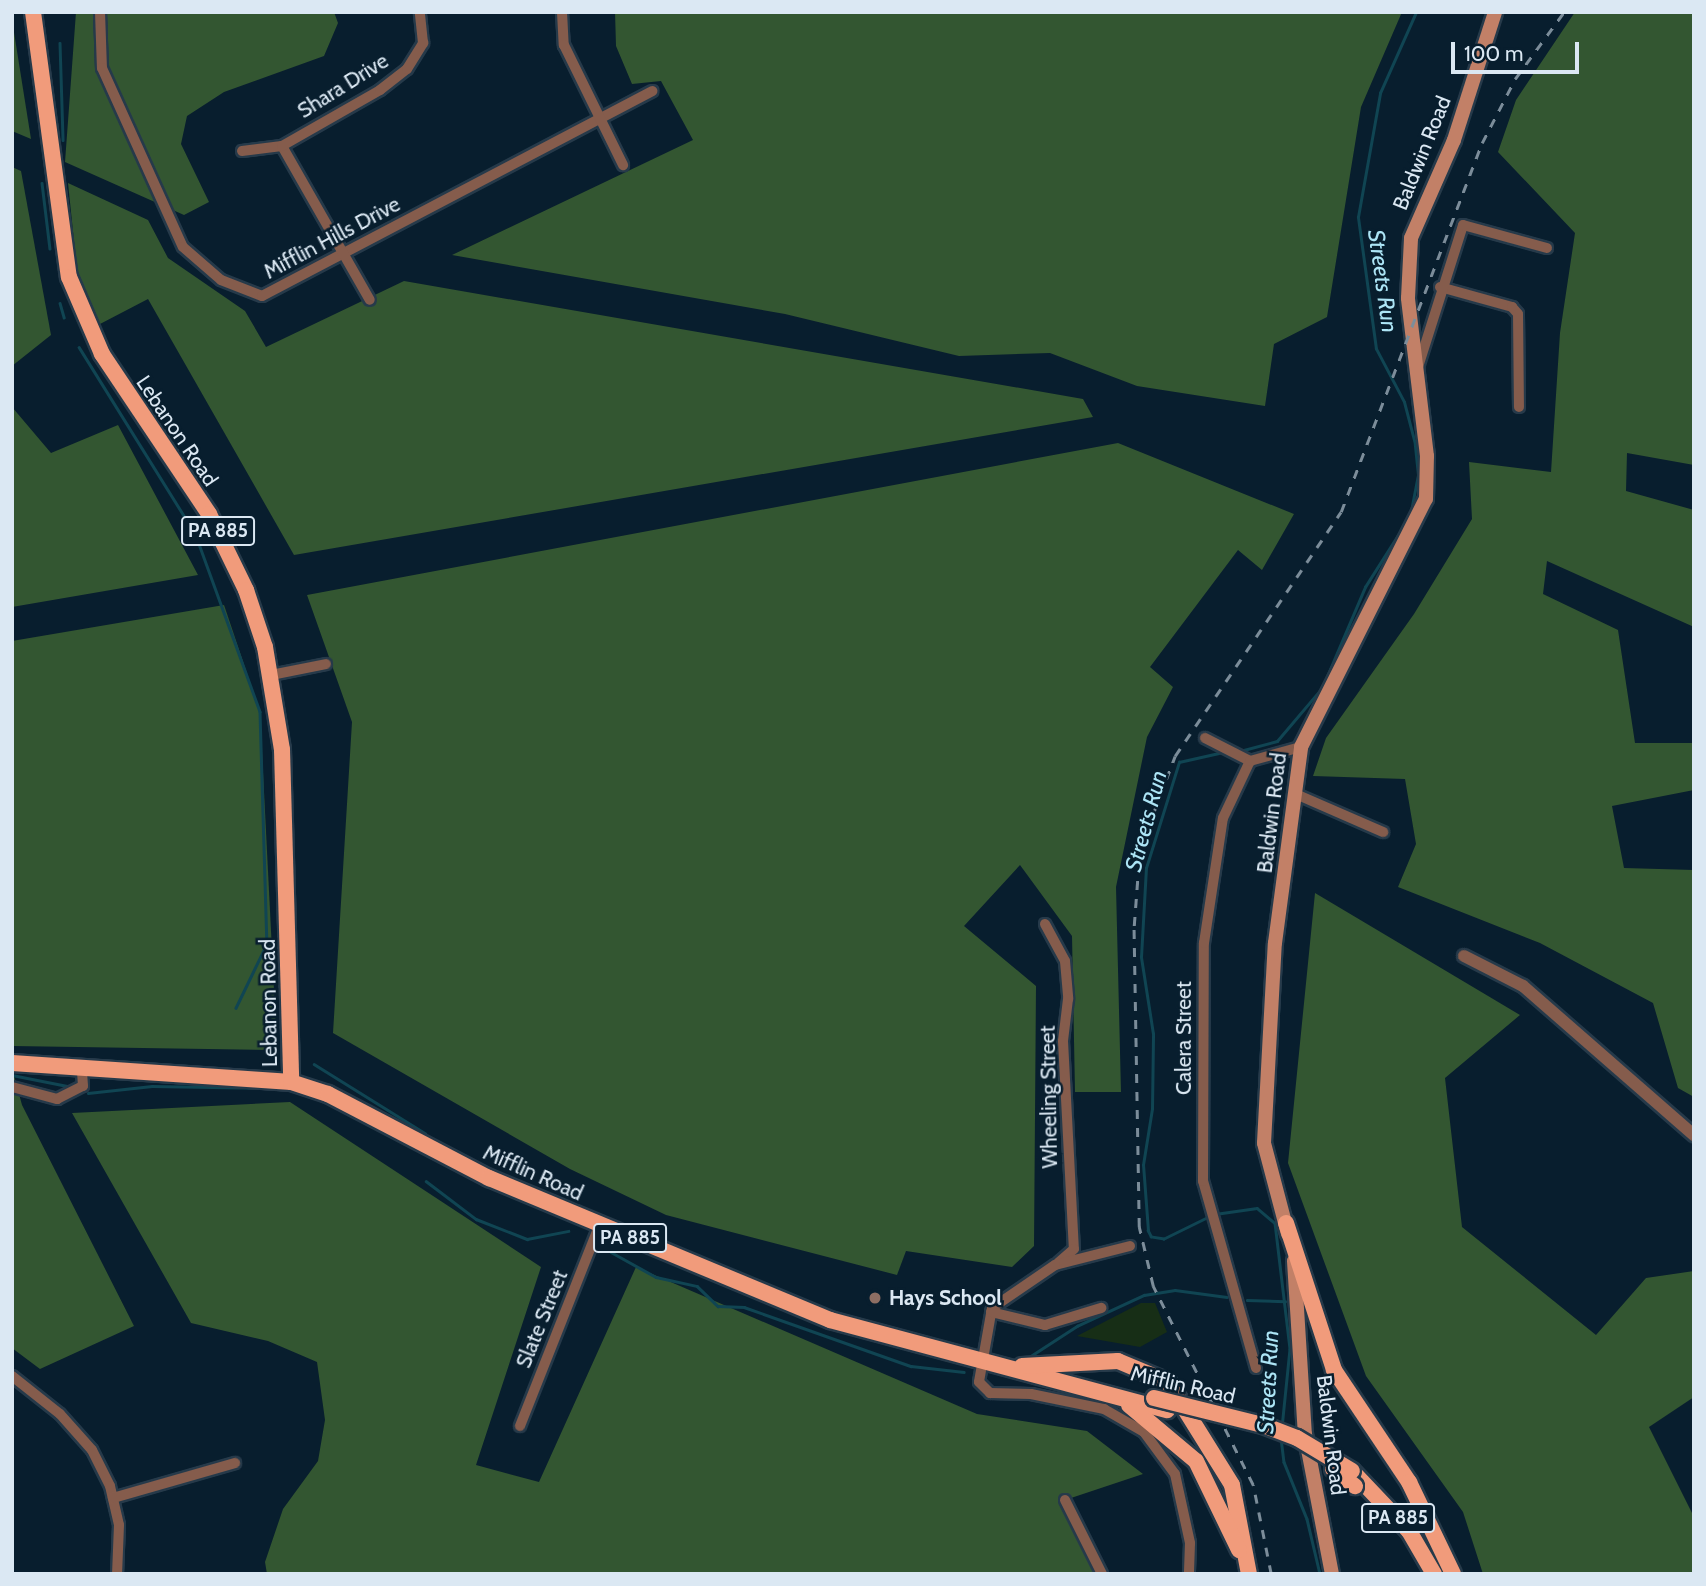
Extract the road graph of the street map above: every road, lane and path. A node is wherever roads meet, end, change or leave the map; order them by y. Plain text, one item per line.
1 (33, 12) edge
2 (100, 12) edge
3 (419, 12) edge
4 (562, 12) edge
5 (1495, 12) edge
6 (653, 91) dead end
7 (598, 117) junction
8 (282, 146) junction
9 (242, 151) dead end
10 (622, 165) dead end
11 (1547, 248) dead end
12 (345, 254) junction
13 (1440, 287) junction
14 (370, 300) dead end
15 (1417, 371) junction
16 (1519, 407) dead end
17 (326, 664) dead end
18 (271, 676) junction
19 (1205, 738) dead end
20 (1301, 747) junction
21 (1250, 761) junction
22 (1298, 796) junction
23 (1383, 832) dead end
24 (1045, 924) dead end
25 (1464, 956) dead end
26 (12, 1063) edge
27 (82, 1070) junction
28 (291, 1082) junction
29 (12, 1087) edge
30 (1694, 1135) edge
31 (1286, 1223) junction
32 (599, 1226) junction
33 (1130, 1246) dead end
34 (1055, 1265) junction
35 (1101, 1308) dead end
36 (991, 1312) junction
37 (989, 1363) junction
38 (1256, 1368) dead end
39 (1030, 1374) junction
40 (12, 1376) edge
41 (1107, 1396) junction
42 (520, 1426) dead end
43 (235, 1463) dead end
44 (1354, 1479) junction
45 (113, 1498) junction
46 (1065, 1500) dead end
47 (1248, 1573) edge
48 (117, 1574) edge
49 (1102, 1574) edge
50 (1189, 1574) edge
51 (1332, 1574) edge
52 (1424, 1574) edge
53 (1434, 1574) edge
54 (1453, 1574) edge

1 - 18 main road, Lebanon Road / PA 885
2 - 12 street, Mifflin Hills Drive
3 - 8 street, Shara Drive
4 - 7 street
5 - 15 main road, Baldwin Road
6 - 7 street, Mifflin Hills Drive
7 - 10 street
7 - 12 street, Mifflin Hills Drive
8 - 9 street, Shara Drive
8 - 12 street
11 - 13 street
12 - 14 street
13 - 15 street
13 - 16 street
15 - 20 main road, Baldwin Road
17 - 18 street
18 - 28 main road, Lebanon Road / PA 885
19 - 21 street
20 - 21 street
20 - 22 main road, Baldwin Road
21 - 38 street, Calera Street
22 - 23 street
22 - 31 main road, Baldwin Road
24 - 34 street, Wheeling Street
25 - 30 street
26 - 27 main road, Mifflin Road
27 - 28 main road, Mifflin Road
27 - 29 street
28 - 32 main road, Mifflin Road / PA 885
31 - 51 main road, Baldwin Road
31 - 54 main road
32 - 37 main road, Mifflin Road / PA 885
32 - 42 street, Slate Street
33 - 34 street
34 - 36 street
35 - 36 street
36 - 37 street
37 - 39 main road, Mifflin Road / PA 885
37 - 47 main road
37 - 50 street
39 - 41 main road, Mifflin Road / PA 885
39 - 44 main road, Mifflin Road / PA 885, bridge
40 - 45 street
41 - 44 main road, Mifflin Road / PA 885, bridge
41 - 47 main road
43 - 45 street
44 - 52 main road, Mifflin Road / PA 885
44 - 53 main road, Mifflin Road / PA 885
45 - 48 street
46 - 49 street

